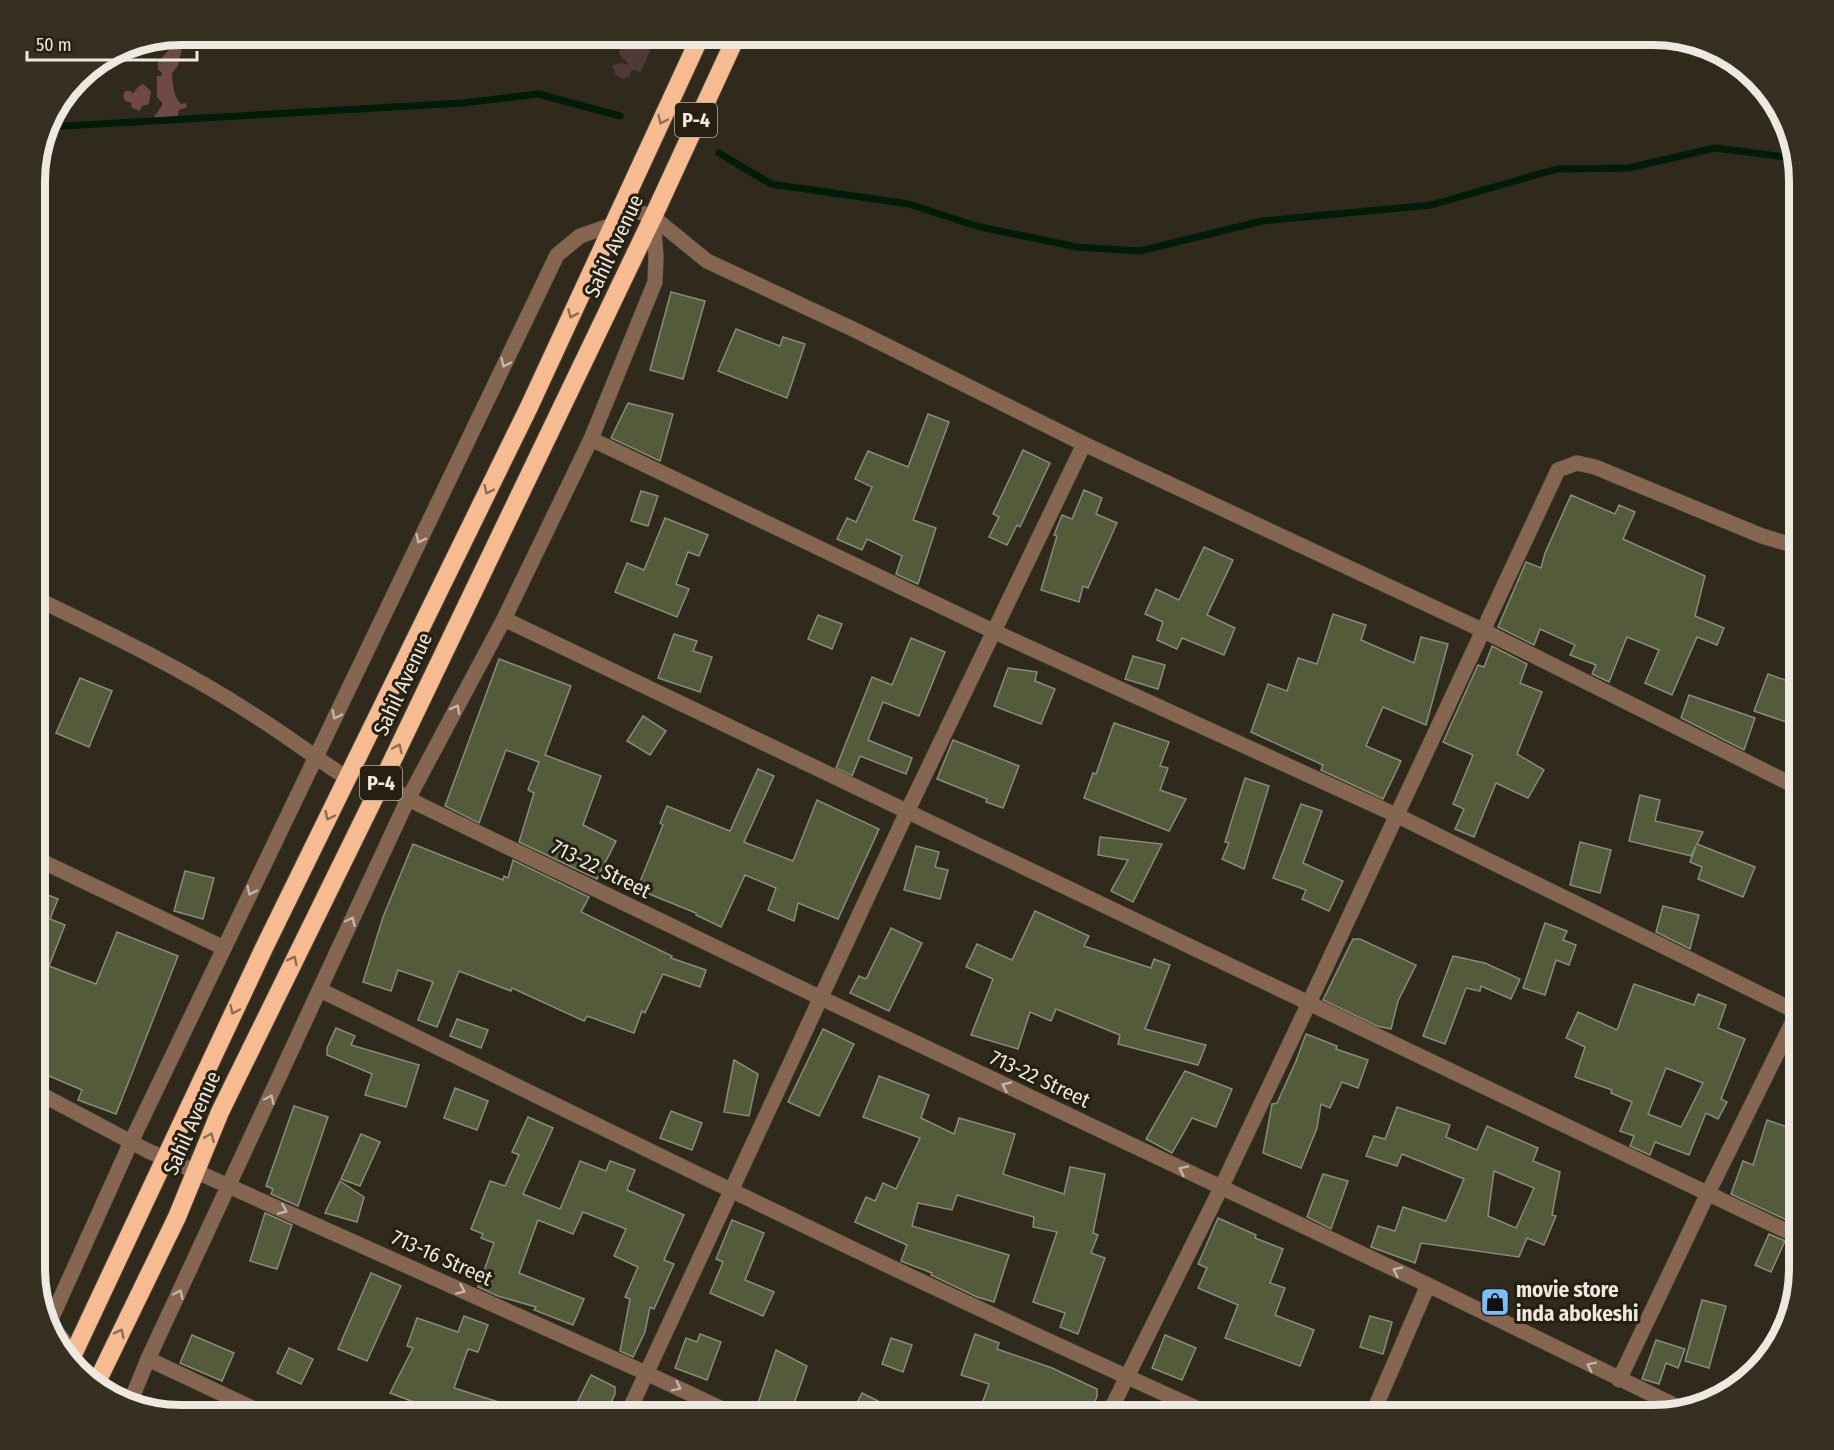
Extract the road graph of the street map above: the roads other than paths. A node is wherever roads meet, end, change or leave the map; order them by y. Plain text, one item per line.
1 (696, 45) edge
2 (732, 45) edge
3 (621, 205) junction
4 (653, 217) junction
5 (612, 225) junction
6 (591, 439) junction
7 (1084, 444) junction
8 (1789, 544) edge
9 (45, 605) edge
10 (504, 619) junction
11 (1482, 630) junction
12 (995, 632) junction
13 (315, 758) junction
14 (347, 778) junction
15 (382, 782) junction
16 (1789, 783) edge
17 (408, 799) junction
18 (906, 814) junction
19 (1396, 815) junction
20 (45, 863) edge
21 (224, 948) junction
22 (320, 990) junction
23 (821, 998) junction
24 (1309, 1003) junction
25 (1789, 1006) edge
26 (1789, 1031) edge
27 (45, 1096) edge
28 (131, 1142) junction
29 (166, 1160) junction
30 (195, 1171) junction
31 (230, 1186) junction
32 (1221, 1188) junction
33 (731, 1190) junction
34 (1708, 1193) junction
35 (1789, 1232) edge
36 (1428, 1286) junction
37 (52, 1313) edge
38 (74, 1353) edge
39 (148, 1359) junction
40 (646, 1372) junction
41 (1126, 1377) junction
42 (99, 1378) edge
43 (1620, 1380) junction
44 (133, 1396) edge
45 (1671, 1404) edge
46 (244, 1405) edge
47 (632, 1405) edge
48 (713, 1405) edge
49 (1113, 1405) edge
50 (1188, 1405) edge
51 (1377, 1405) edge

1 -> 3 highway, Sahil Avenue / P-4
2 - 4 highway, Sahil Avenue / P-4
3 - 4 street
3 - 5 highway, Sahil Avenue / P-4
4 - 6 street
4 - 7 street
15 -> 4 highway, Sahil Avenue / P-4
5 -> 13 street
5 -> 14 highway, Sahil Avenue / P-4
6 - 10 street
6 - 12 street
7 - 11 street
7 - 12 street
8 - 11 street
9 - 13 street
17 -> 10 street
10 - 18 street
11 - 16 street
11 - 19 street
12 - 18 street
12 - 19 street
13 - 14 street
13 -> 21 street
14 -> 29 highway, Sahil Avenue / P-4
15 - 17 street, 713-22 Street
30 -> 15 highway, Sahil Avenue / P-4
22 -> 17 street
17 - 23 street, 713-22 Street
18 - 23 street
18 - 24 street
19 - 24 street
19 - 25 street
20 - 21 street
21 - 28 street
31 -> 22 street
22 - 33 street
32 -> 23 street, 713-22 Street
23 - 33 street
24 - 32 street
24 - 34 street
26 - 34 street
27 - 28 street, 713-16 Street
28 - 29 street, 713-16 Street
28 - 37 street
29 - 30 street, 713-16 Street
29 - 38 highway, Sahil Avenue / P-4
30 - 31 street, 713-16 Street
42 -> 30 highway, Sahil Avenue / P-4
39 -> 31 street
31 -> 40 street, 713-16 Street
36 -> 32 street, 713-22 Street
32 - 41 street
33 - 40 street
33 - 41 street
34 - 35 street
34 - 43 street
43 -> 36 street, 713-22 Street
36 - 51 street
39 - 44 street
39 - 46 street
40 - 47 street
40 -> 48 street, 713-16 Street
41 - 49 street
41 - 50 street
43 - 45 street, 713-22 Street

